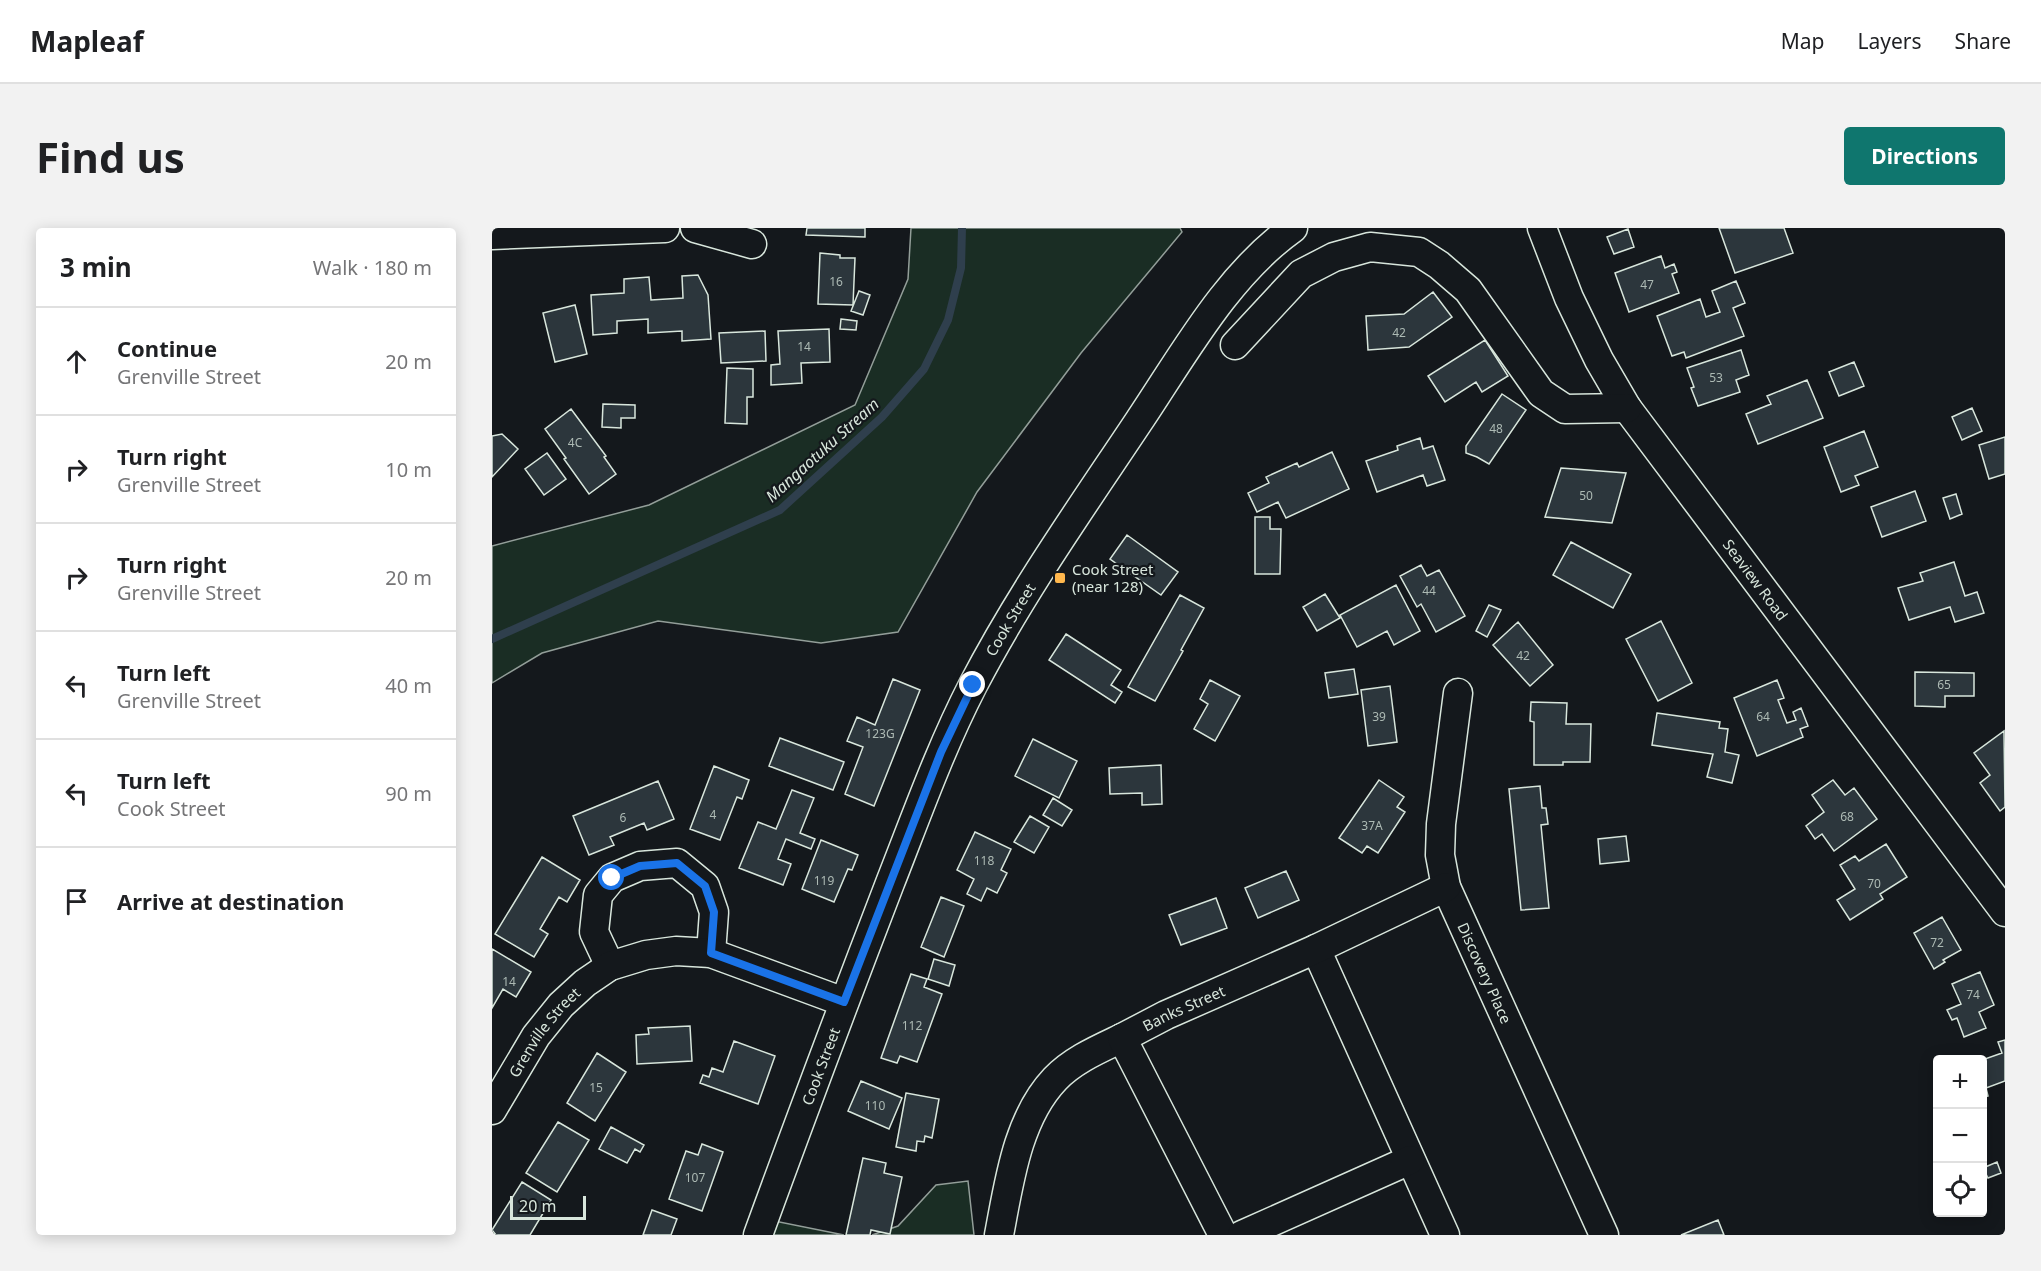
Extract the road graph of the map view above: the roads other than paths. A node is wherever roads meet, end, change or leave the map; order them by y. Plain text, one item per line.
1 (665, 228) edge
2 (695, 228) edge
3 (1293, 228) edge
4 (1542, 228) edge
5 (492, 235) edge
6 (752, 244) dead end
7 (1235, 345) dead end
8 (1627, 408) junction
9 (1458, 693) dead end
10 (1446, 887) junction
11 (2005, 912) edge
12 (1316, 949) junction
13 (711, 953) junction
14 (609, 966) junction
15 (844, 1002) junction
16 (1122, 1038) junction
17 (492, 1110) edge
18 (1410, 1160) junction
19 (758, 1235) edge
20 (999, 1235) edge
21 (1223, 1235) edge
22 (1242, 1235) edge
23 (1445, 1235) edge
24 (1604, 1235) edge

1 - 5 street
2 - 6 street
3 - 15 street, Cook Street
4 - 8 street, Seaview Road
7 - 8 street
8 - 11 street, Seaview Road
9 - 10 street, Discovery Place
10 - 12 street, Banks Street
10 - 24 street, Discovery Place
12 - 16 street, Banks Street
12 - 18 street
13 - 14 street, Grenville Street
13 - 14 street
13 - 15 street, Grenville Street
14 - 17 street, Grenville Street
15 - 19 street, Cook Street
16 - 20 street, Banks Street
16 - 21 street
18 - 22 street
18 - 23 street

